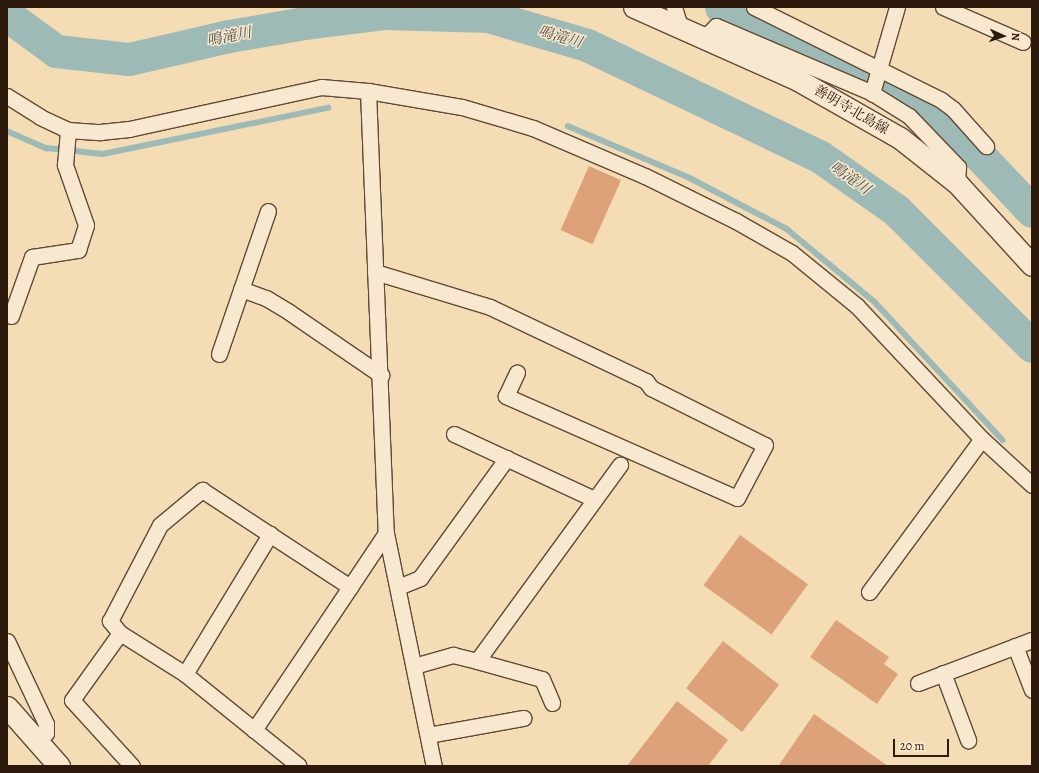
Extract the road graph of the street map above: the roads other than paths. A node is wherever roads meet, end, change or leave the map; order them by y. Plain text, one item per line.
1 (634, 7) edge
2 (674, 7) edge
3 (754, 7) edge
4 (897, 7) edge
5 (943, 7) edge
6 (680, 27) junction
7 (704, 38) junction
8 (1023, 42) dead end
9 (879, 68) junction
10 (368, 91) junction
11 (872, 93) junction
12 (7, 96) edge
13 (68, 133) junction
14 (986, 146) dead end
15 (957, 183) junction
16 (268, 211) dead end
17 (1032, 265) edge
18 (375, 272) junction
19 (241, 289) junction
20 (11, 316) dead end
21 (219, 354) dead end
22 (517, 372) dead end
23 (381, 375) junction
24 (454, 434) dead end
25 (982, 439) junction
26 (507, 458) junction
27 (620, 465) dead end
28 (1032, 485) edge
29 (594, 499) junction
30 (386, 533) junction
31 (270, 534) junction
32 (350, 587) junction
33 (398, 587) junction
34 (868, 592) dead end
35 (120, 633) junction
36 (1032, 640) edge
37 (7, 641) edge
38 (1015, 646) junction
39 (477, 661) junction
40 (414, 666) junction
41 (943, 673) junction
42 (185, 674) junction
43 (918, 683) dead end
44 (1032, 690) edge
45 (552, 703) dead end
46 (7, 707) edge
47 (523, 718) dead end
48 (254, 730) junction
49 (428, 735) junction
50 (968, 740) dead end
51 (36, 742) junction
52 (59, 766) edge
53 (132, 766) edge
54 (299, 766) edge
55 (434, 766) edge

1 - 6 main road, 善明寺北島線
2 - 6 street
3 - 9 street
4 - 9 street
5 - 8 street
6 - 7 main road, 善明寺北島線
7 - 11 street
7 - 15 main road, 善明寺北島線
9 - 11 street
9 - 14 street
10 - 13 street
10 - 18 street
10 - 25 street
11 - 15 street
12 - 13 street
13 - 20 street
15 - 17 main road, 善明寺北島線
16 - 19 street
18 - 22 street
18 - 23 street
19 - 21 street
19 - 23 street
23 - 30 street
24 - 26 street
25 - 28 street
25 - 34 street
26 - 29 street
26 - 33 street
27 - 29 street
29 - 39 street
30 - 32 street
30 - 33 street
31 - 32 street
31 - 35 street
31 - 42 street
32 - 48 street
33 - 40 street
35 - 42 street
35 - 53 street
36 - 38 street
37 - 51 street
38 - 41 street
38 - 44 street
39 - 40 street
39 - 45 street
40 - 49 street
41 - 43 street
41 - 50 street
42 - 48 street
46 - 51 main road
47 - 49 street
48 - 54 street
49 - 55 street
51 - 52 main road

